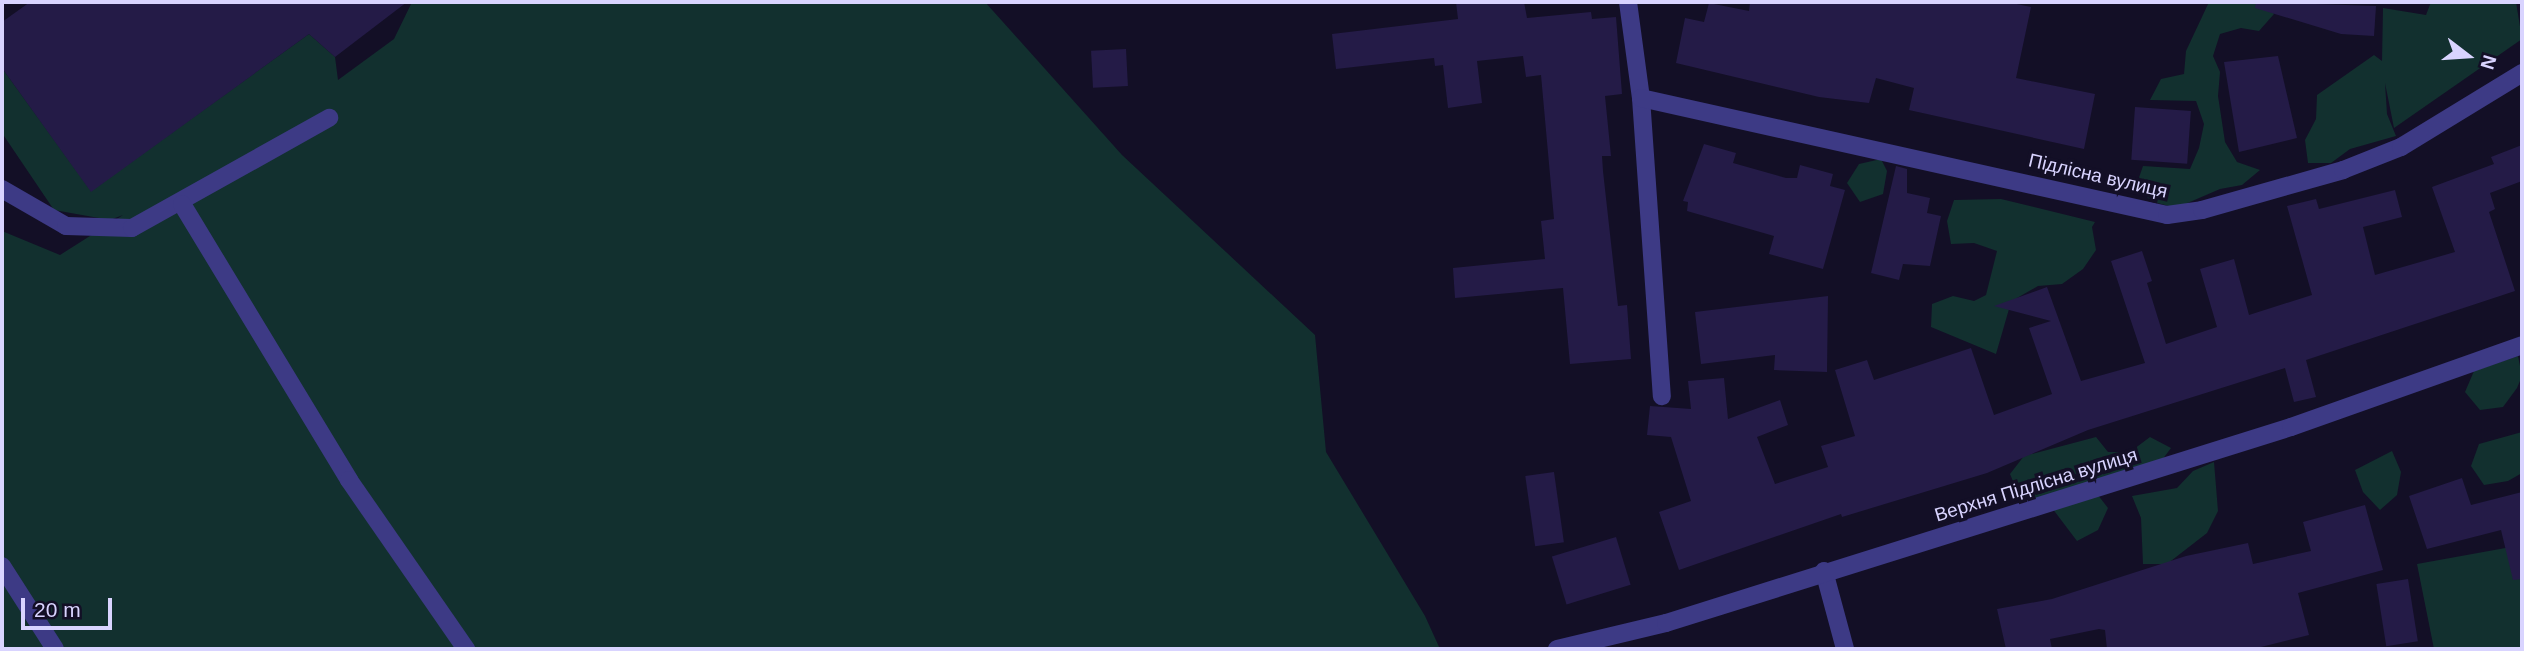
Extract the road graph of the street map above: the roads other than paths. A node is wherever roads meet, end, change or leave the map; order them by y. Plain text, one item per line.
1 (1628, 2) edge
2 (2522, 73) edge
3 (1641, 98) junction
4 (329, 118) dead end
5 (2, 189) edge
6 (182, 204) junction
7 (2522, 345) edge
8 (1662, 396) dead end
9 (2, 566) edge
10 (1824, 571) junction
11 (55, 649) edge
12 (466, 649) edge
13 (1557, 649) edge
14 (1845, 649) edge

1 - 3 street
2 - 3 street, Підлісна вулиця
3 - 8 street
4 - 6 street
5 - 6 street
6 - 12 street
7 - 10 street, Верхня Підлісна вулиця
9 - 11 street
10 - 13 street, Верхня Підлісна вулиця
10 - 14 street

